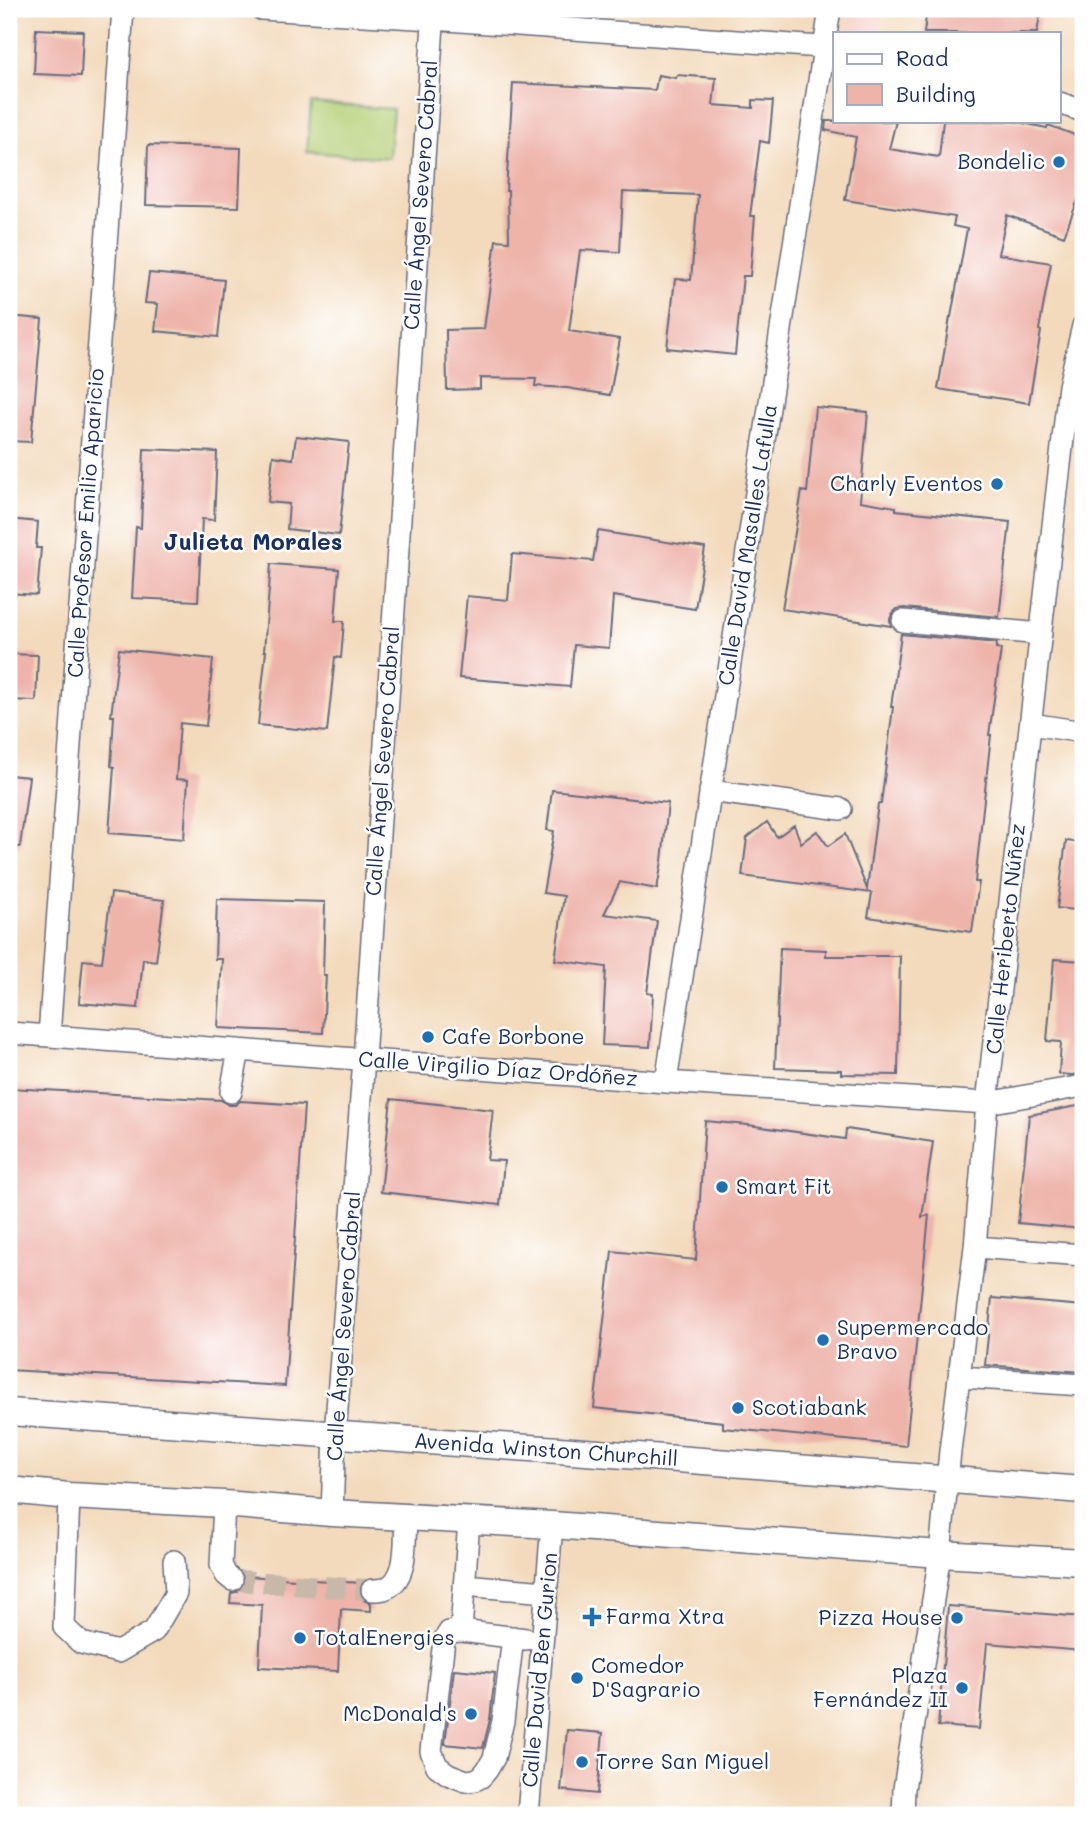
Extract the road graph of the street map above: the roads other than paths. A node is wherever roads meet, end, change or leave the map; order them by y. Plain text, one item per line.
1 (122, 9) edge
2 (261, 9) edge
3 (830, 9) edge
4 (433, 14) edge
5 (829, 47) edge
6 (1060, 103) edge
7 (1083, 111) edge
8 (1083, 326) edge
9 (903, 621) dead end
10 (1041, 634) junction
11 (1031, 724) junction
12 (1083, 732) edge
13 (710, 791) junction
14 (841, 809) dead end
15 (9, 1033) edge
16 (49, 1037) junction
17 (239, 1050) junction
18 (364, 1059) junction
19 (666, 1082) junction
20 (1083, 1086) edge
21 (231, 1092) dead end
22 (987, 1103) junction
23 (975, 1247) junction
24 (1083, 1255) edge
25 (960, 1377) junction
26 (1083, 1385) edge
27 (9, 1412) edge
28 (335, 1435) junction
29 (947, 1480) junction
30 (9, 1490) edge
31 (1083, 1490) edge
32 (69, 1496) junction
33 (224, 1504) junction
34 (332, 1513) junction
35 (406, 1516) junction
36 (470, 1520) junction
37 (552, 1525) junction
38 (940, 1554) junction
39 (174, 1561) dead end
40 (1083, 1562) edge
41 (232, 1580) dead end
42 (464, 1585) junction
43 (372, 1590) tunnel mouth
44 (546, 1592) junction
45 (461, 1631) junction
46 (513, 1637) junction
47 (542, 1641) junction
48 (528, 1815) edge
49 (903, 1815) edge

1 - 16 street, Calle Profesor Emilio Aparicio
2 - 4 street
3 - 5 street, Calle David Masalles Lafulla
4 - 5 street
4 - 18 street, Calle Ángel Severo Cabral
5 - 13 street, Calle David Masalles Lafulla
6 - 7 street
8 - 10 street, Calle Heriberto Núñez
9 - 10 street
10 - 11 street, Calle Heriberto Núñez
11 - 12 street
11 - 22 street, Calle Heriberto Núñez
13 - 14 street
13 - 19 street, Calle David Masalles Lafulla
15 - 16 street, Calle Virgilio Díaz Ordóñez
16 - 17 street, Calle Virgilio Díaz Ordóñez
17 - 18 street, Calle Virgilio Díaz Ordóñez
17 - 21 street
18 - 19 street, Calle Virgilio Díaz Ordóñez
18 - 28 street, Calle Ángel Severo Cabral
19 - 22 street, Calle Virgilio Díaz Ordóñez
20 - 22 street, Calle Virgilio Díaz Ordóñez
22 - 23 street, Calle Heriberto Núñez
23 - 24 street
23 - 25 street, Calle Heriberto Núñez
25 - 26 street
25 - 29 street, Calle Heriberto Núñez
27 - 28 main road, Avenida Winston Churchill
28 - 29 main road, Avenida Winston Churchill
28 - 34 street, Calle Ángel Severo Cabral
29 - 31 main road, Avenida Winston Churchill
29 - 38 street, Calle Heriberto Núñez
30 - 32 main road
32 - 33 main road
32 - 39 street
33 - 34 main road
33 - 41 street
34 - 35 main road
35 - 36 main road
35 - 43 street
36 - 37 main road
36 - 42 street
37 - 38 main road
37 - 44 street, Calle David Ben Gurion
38 - 40 main road
38 - 49 street, Calle Heriberto Núñez
42 - 44 street
42 - 45 street
44 - 47 street, Calle David Ben Gurion
45 - 46 street
45 - 46 street
46 - 47 street
47 - 48 street, Calle David Ben Gurion

